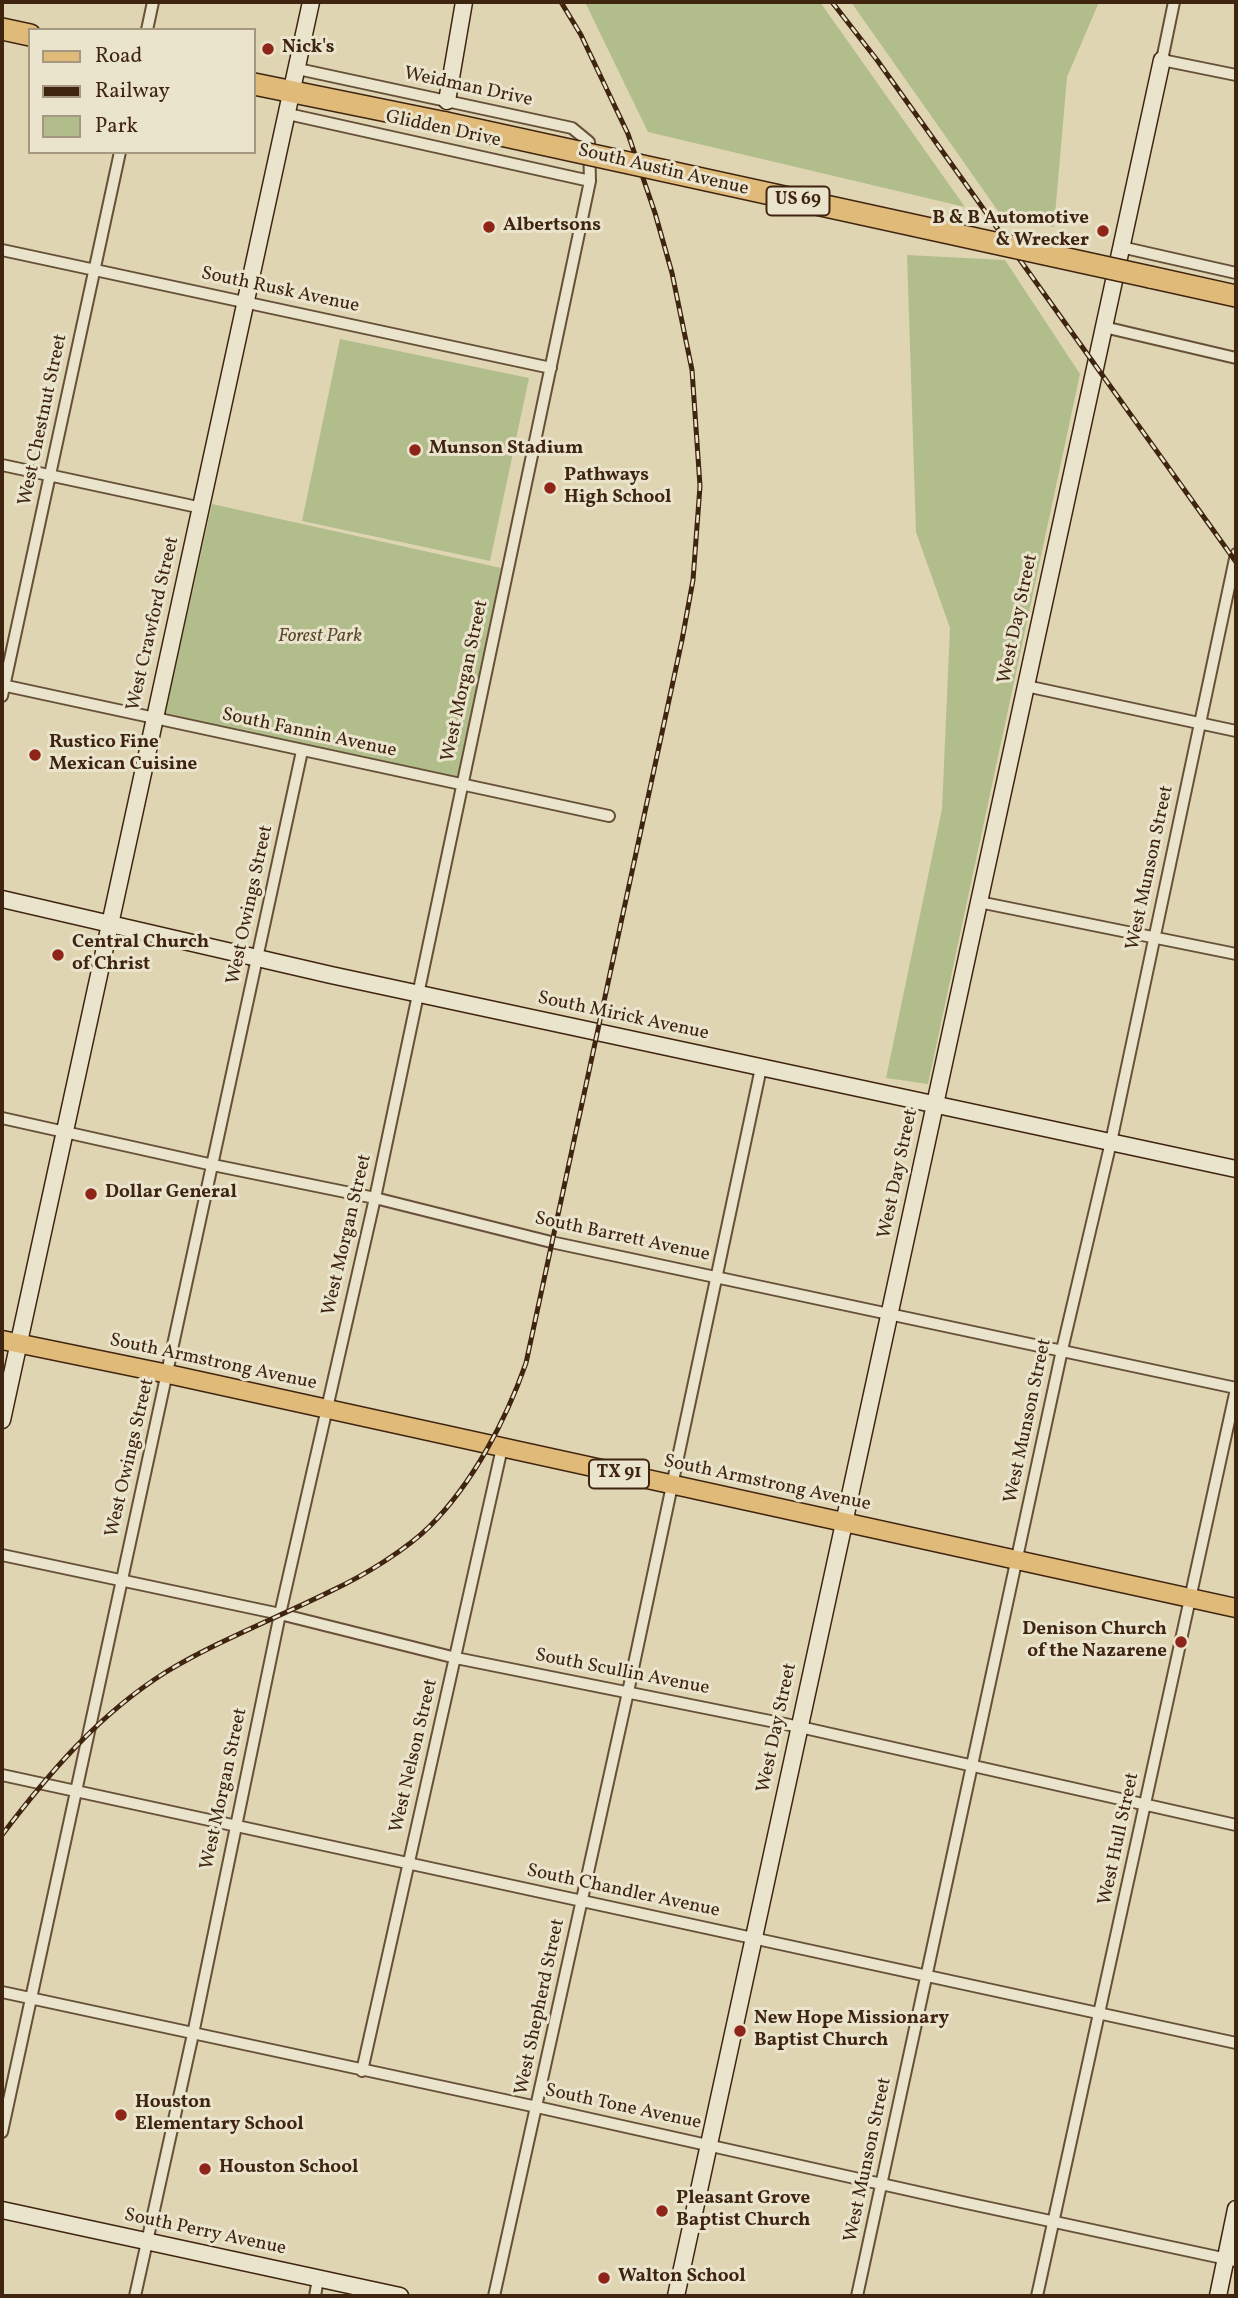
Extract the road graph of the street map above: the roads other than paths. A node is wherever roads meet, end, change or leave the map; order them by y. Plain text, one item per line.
1 (153, 2) edge
2 (312, 2) edge
3 (464, 2) edge
4 (1174, 2) edge
5 (147, 28) edge
6 (2, 29) edge
7 (28, 35) edge
8 (1162, 60) junction
9 (298, 69) junction
10 (1236, 75) edge
11 (256, 84) edge
12 (293, 92) junction
13 (447, 101) junction
14 (288, 114) junction
15 (120, 154) edge
16 (590, 181) junction
17 (1121, 247) junction
18 (2, 250) edge
19 (94, 269) junction
20 (1236, 273) edge
21 (1236, 296) edge
22 (246, 303) junction
23 (1104, 327) junction
24 (1236, 358) edge
25 (551, 368) junction
26 (2, 465) edge
27 (50, 476) junction
28 (202, 508) junction
29 (1236, 554) edge
30 (1026, 686) junction
31 (2, 689) edge
32 (154, 718) junction
33 (1200, 722) junction
34 (1236, 731) edge
35 (302, 751) junction
36 (461, 785) junction
37 (609, 816) dead end
38 (2, 899) edge
39 (979, 902) junction
40 (110, 924) junction
41 (1155, 936) junction
42 (1236, 954) edge
43 (258, 958) junction
44 (417, 994) junction
45 (761, 1068) junction
46 (935, 1105) junction
47 (2, 1118) edge
48 (64, 1131) junction
49 (1111, 1142) junction
50 (213, 1165) junction
51 (1236, 1169) edge
52 (375, 1198) junction
53 (717, 1277) junction
54 (890, 1315) junction
55 (10, 1342) edge
56 (1062, 1350) junction
57 (168, 1374) junction
58 (1236, 1388) edge
59 (326, 1409) junction
60 (2, 1420) edge
61 (502, 1448) junction
62 (672, 1485) junction
63 (845, 1521) junction
64 (2, 1555) edge
65 (1017, 1560) junction
66 (121, 1580) junction
67 (1190, 1597) junction
68 (1236, 1608) edge
69 (280, 1614) junction
70 (456, 1658) junction
71 (628, 1692) junction
72 (800, 1727) junction
73 (973, 1767) junction
74 (2, 1775) edge
75 (78, 1790) junction
76 (1145, 1805) junction
77 (1236, 1825) edge
78 (235, 1826) junction
79 (408, 1864) junction
80 (581, 1900) junction
81 (754, 1938) junction
82 (926, 1975) junction
83 (2, 1992) edge
84 (32, 1999) junction
85 (1099, 2014) junction
86 (193, 2034) junction
87 (1236, 2043) edge
88 (362, 2071) junction
89 (537, 2107) junction
90 (2, 2132) edge
91 (709, 2145) junction
92 (881, 2183) junction
93 (1236, 2209) edge
94 (2, 2210) edge
95 (1054, 2221) junction
96 (147, 2242) junction
97 (1231, 2260) edge
98 (318, 2279) junction
99 (135, 2296) edge
100 (314, 2296) edge
101 (400, 2296) edge
102 (494, 2296) edge
103 (677, 2296) edge
104 (857, 2296) edge
105 (1037, 2296) edge
106 (1218, 2296) edge

1 - 5 street
2 - 9 street, West Crawford Street
3 - 13 street
4 - 8 street
6 - 7 highway
8 - 10 street
8 - 17 street, West Day Street
9 - 12 street, West Crawford Street
9 - 13 street, Weidman Drive
11 - 12 highway, South Austin Avenue / US 69
12 - 14 street, West Crawford Street
12 - 21 highway, South Austin Avenue / US 69, bridge
13 - 16 street, Weidman Drive
14 - 16 street, Glidden Drive
14 - 22 street, West Crawford Street
15 - 19 street, West Chestnut Street
16 - 25 street, West Morgan Street
17 - 20 street
17 - 23 street, West Day Street
18 - 19 street, South Rusk Avenue
19 - 22 street, South Rusk Avenue
19 - 27 street, West Chestnut Street
22 - 25 street, South Rusk Avenue
22 - 28 street, West Crawford Street
23 - 24 street
23 - 30 street, West Day Street
25 - 36 street, West Morgan Street
26 - 27 street
27 - 28 street
27 - 31 street, West Chestnut Street
28 - 32 street, West Crawford Street
29 - 33 street, West Munson Street
30 - 33 street
30 - 39 street, West Day Street
31 - 32 street, South Fannin Avenue
32 - 35 street, South Fannin Avenue
32 - 40 street, West Crawford Street
33 - 34 street
33 - 41 street, West Munson Street
35 - 36 street, South Fannin Avenue
35 - 43 street, West Owings Street
36 - 37 street, South Fannin Avenue
36 - 44 street, West Morgan Street
38 - 40 street, South Mirick Avenue
39 - 41 street
39 - 46 street, West Day Street
40 - 43 street, South Mirick Avenue
40 - 48 street, West Crawford Street
41 - 42 street
41 - 49 street, West Munson Street
43 - 44 street, South Mirick Avenue
43 - 50 street, West Owings Street
44 - 45 street, South Mirick Avenue
44 - 52 street, West Morgan Street
45 - 46 street, South Mirick Avenue
45 - 53 street, West Shepherd Street
46 - 49 street, South Mirick Avenue
46 - 54 street, West Day Street
47 - 48 street, South Barrett Avenue
48 - 50 street, South Barrett Avenue
48 - 55 street, West Crawford Street
49 - 51 street, South Mirick Avenue
49 - 56 street, West Munson Street
50 - 52 street, South Barrett Avenue
50 - 57 street, West Owings Street
52 - 53 street, South Barrett Avenue
52 - 59 street, West Morgan Street
53 - 54 street, South Barrett Avenue
53 - 62 street, West Shepherd Street
54 - 56 street, South Barrett Avenue
54 - 63 street, West Day Street
55 - 57 main road, South Armstrong Avenue / TX 91
55 - 60 street, West Crawford Street
56 - 58 street, South Barrett Avenue
56 - 65 street, West Munson Street
57 - 59 main road, South Armstrong Avenue / TX 91
57 - 66 street, West Owings Street
58 - 67 street, West Hull Street
59 - 61 main road, South Armstrong Avenue / TX 91
59 - 69 street, West Morgan Street
61 - 62 main road, South Armstrong Avenue / TX 91
61 - 70 street, West Nelson Street
62 - 63 main road, South Armstrong Avenue / TX 91
62 - 71 street, West Shepherd Street
63 - 65 main road, South Armstrong Avenue / TX 91
63 - 72 street, West Day Street
64 - 66 street, South Scullin Avenue
65 - 67 main road, South Armstrong Avenue / TX 91
65 - 73 street, West Munson Street
66 - 69 street, South Scullin Avenue
66 - 75 street, West Owings Street
67 - 68 main road, South Armstrong Avenue / TX 91
67 - 76 street, West Hull Street
69 - 70 street, South Scullin Avenue
69 - 78 street, West Morgan Street
70 - 71 street, South Scullin Avenue
70 - 79 street, West Nelson Street
71 - 72 street, South Scullin Avenue
71 - 80 street, West Shepherd Street
72 - 73 street, South Scullin Avenue
72 - 81 street, West Day Street
73 - 76 street, South Scullin Avenue
73 - 82 street, West Munson Street
74 - 75 street, South Chandler Avenue
75 - 78 street, South Chandler Avenue
75 - 84 street, West Owings Street
76 - 77 street, South Scullin Avenue
76 - 85 street, West Hull Street
78 - 79 street, South Chandler Avenue
78 - 86 street, West Morgan Street
79 - 80 street, South Chandler Avenue
79 - 88 street, West Nelson Street
80 - 81 street, South Chandler Avenue
80 - 89 street, West Shepherd Street
81 - 82 street, South Chandler Avenue
81 - 91 street, West Day Street
82 - 85 street, South Chandler Avenue
82 - 92 street, West Munson Street
83 - 84 street, South Tone Avenue
84 - 86 street, South Tone Avenue
84 - 90 street, West Owings Street
85 - 87 street, South Chandler Avenue
85 - 95 street, West Hull Street
86 - 88 street, South Tone Avenue
86 - 96 street, West Morgan Street
88 - 89 street, South Tone Avenue
89 - 91 street, South Tone Avenue
89 - 102 street, West Shepherd Street
91 - 92 street, South Tone Avenue
91 - 103 street, West Day Street
92 - 95 street, South Tone Avenue
92 - 104 street, West Munson Street
93 - 97 street
94 - 96 street, South Perry Avenue
95 - 97 street, South Tone Avenue
95 - 105 street, West Hull Street
96 - 98 street, South Perry Avenue
96 - 99 street, West Morgan Street
97 - 106 street
98 - 100 street
98 - 101 street, South Perry Avenue

